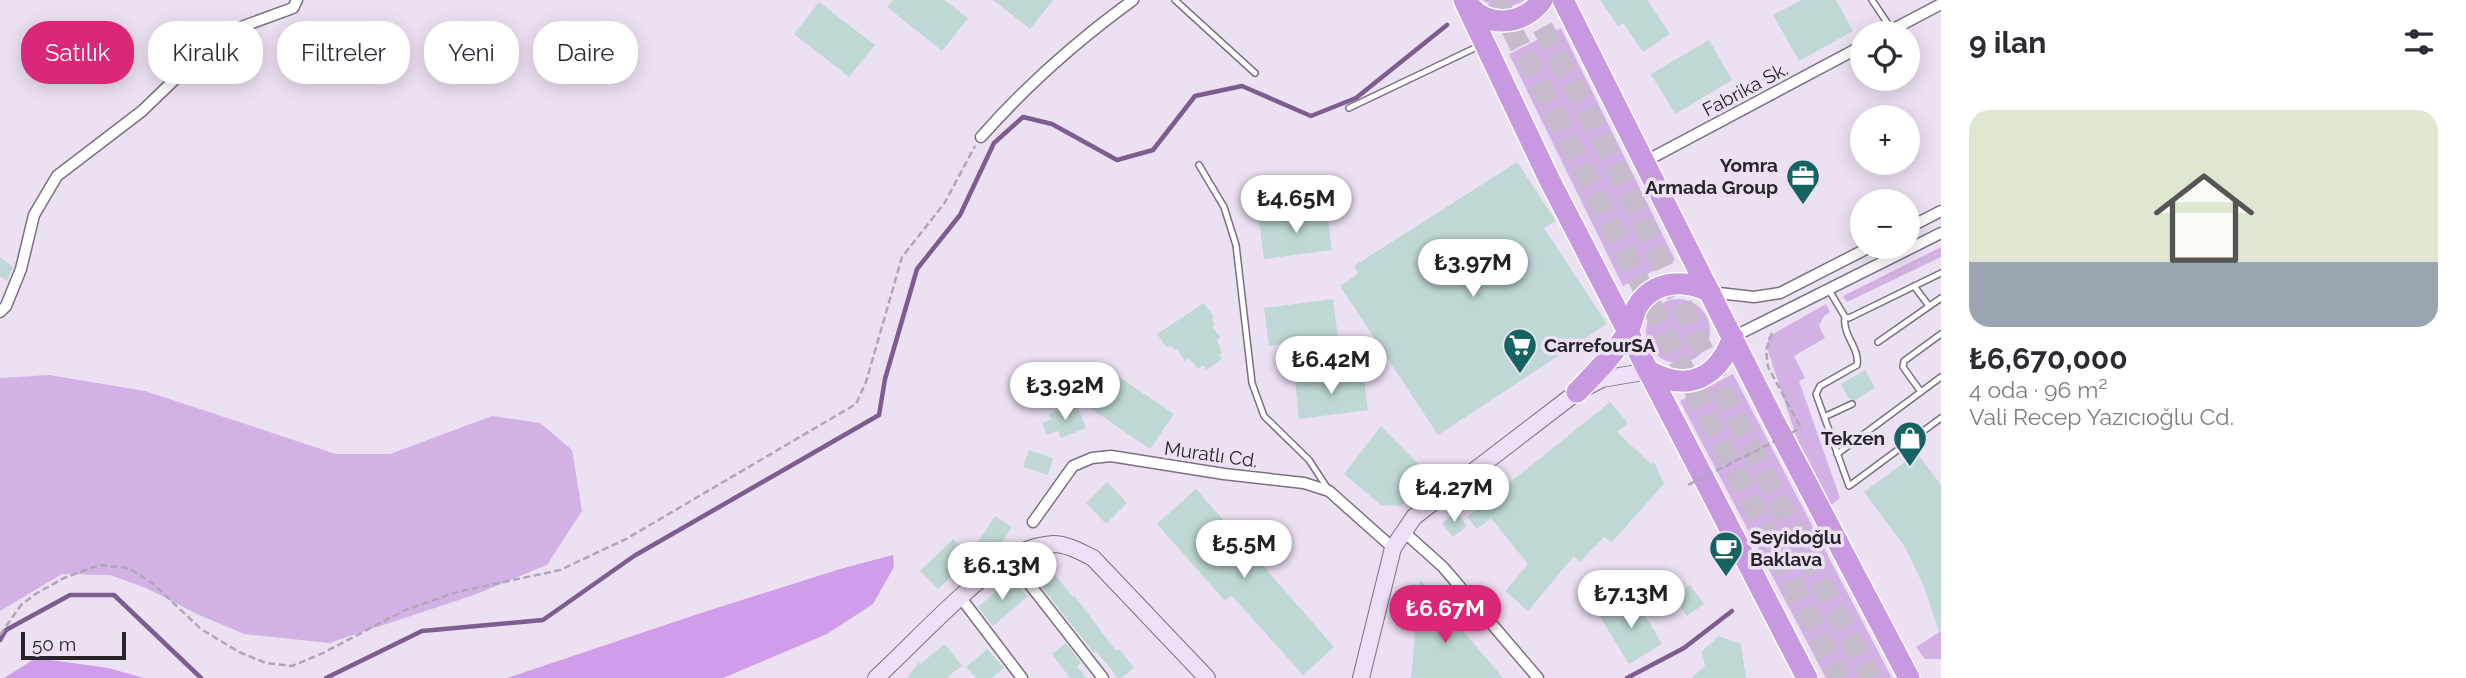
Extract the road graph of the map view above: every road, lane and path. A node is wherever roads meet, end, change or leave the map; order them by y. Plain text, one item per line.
1 (298, 0) edge
2 (1133, 0) edge
3 (1175, 0) edge
4 (1465, 0) edge
5 (1542, 0) edge
6 (1563, 0) edge
7 (1872, 0) edge
8 (1941, 4) edge
9 (1883, 21) edge
10 (1909, 21) edge
11 (1485, 43) junction
12 (1850, 52) edge
13 (1255, 73) dead end
14 (1349, 108) dead end
15 (981, 136) joint
16 (1644, 162) junction
17 (1199, 165) dead end
18 (1941, 211) edge
19 (1920, 222) edge
20 (1941, 233) edge
21 (1850, 257) edge
22 (1941, 273) edge
23 (1914, 286) junction
24 (1829, 290) junction
25 (1710, 292) junction
26 (1941, 298) edge
27 (1929, 306) junction
28 (0, 312) edge
29 (1845, 317) junction
30 (1629, 331) junction
31 (1941, 334) edge
32 (1733, 337) junction
33 (1878, 342) dead end
34 (1649, 371) junction
35 (1941, 377) edge
36 (1577, 392) junction
37 (1921, 392) junction
38 (1789, 404) dead end
39 (1852, 404) dead end
40 (1824, 417) junction
41 (1941, 418) edge
42 (1837, 454) junction
43 (1688, 485) dead end
44 (1329, 491) junction
45 (1033, 522) dead end
46 (1404, 532) junction
47 (1393, 548) junction
48 (1009, 558) junction
49 (961, 598) junction
50 (0, 635) edge
51 (876, 678) edge
52 (1022, 678) edge
53 (1102, 678) edge
54 (1207, 678) edge
55 (1361, 678) edge
56 (1538, 678) edge
57 (1807, 678) edge
58 (1909, 678) edge

1 - 28 street
2 - 15 street
3 - 13 lane
4 - 5 highway
4 - 11 highway
6 - 16 highway
7 - 9 lane
8 - 10 street
11 - 14 lane
11 - 30 highway
12 - 16 street, Fabrika Sk.
15 - 50 path
16 - 25 highway
17 - 44 lane
18 - 19 street
20 - 24 street
21 - 25 street
22 - 23 lane
23 - 27 lane
23 - 29 lane
24 - 29 lane
24 - 32 street
25 - 30 highway
25 - 32 highway
26 - 27 lane
27 - 33 lane
29 - 40 lane
30 - 34 highway
30 - 36 highway
31 - 37 lane
32 - 34 highway
32 - 58 highway
34 - 36 street
34 - 57 highway
35 - 37 lane
36 - 46 street
37 - 42 lane
38 - 43 path, bridge
39 - 40 lane
40 - 42 lane
41 - 42 lane
44 - 45 street, Muratlı Cd.
44 - 47 street, Muratlı Cd.
46 - 47 street
46 - 56 street
47 - 55 street
48 - 49 street
48 - 53 street
48 - 54 street
49 - 51 street
49 - 52 street

